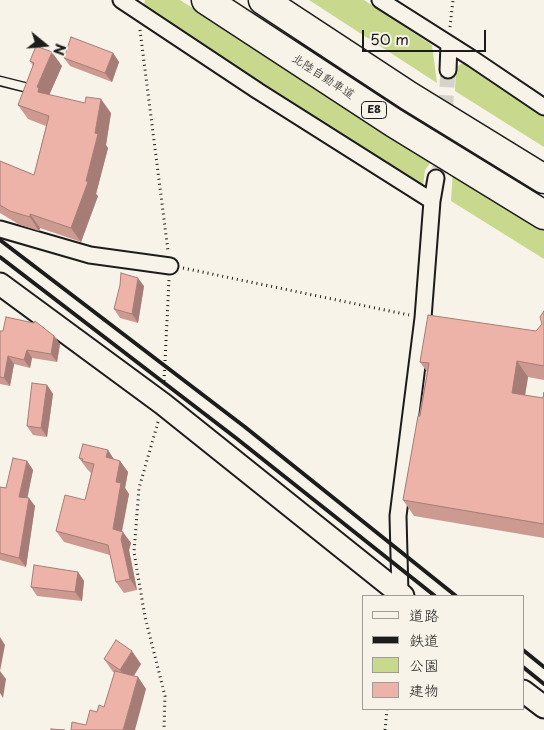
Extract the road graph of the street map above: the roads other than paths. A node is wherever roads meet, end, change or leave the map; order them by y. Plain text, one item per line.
1 (121, 0) edge
2 (206, 0) edge
3 (263, 0) edge
4 (380, 0) edge
5 (138, 6) edge
6 (449, 44) junction
7 (448, 70) tunnel mouth
8 (0, 82) edge
9 (32, 89) edge
10 (544, 107) edge
11 (436, 178) tunnel mouth
12 (544, 179) edge
13 (432, 201) junction
14 (544, 215) edge
15 (0, 229) edge
16 (170, 266) road end
17 (0, 284) edge
18 (423, 318) junction
19 (441, 321) edge
20 (401, 595) edge
21 (524, 692) edge
22 (544, 707) edge

1 - 5 street
2 - 14 highway, 北陸自動車道 / E8
3 - 12 highway, E8
4 - 6 street
5 - 13 street
6 - 7 street
6 - 10 street
8 - 9 lane
11 - 13 street
13 - 18 street
15 - 16 street
17 - 20 street
18 - 19 street
18 - 20 street
21 - 22 street

